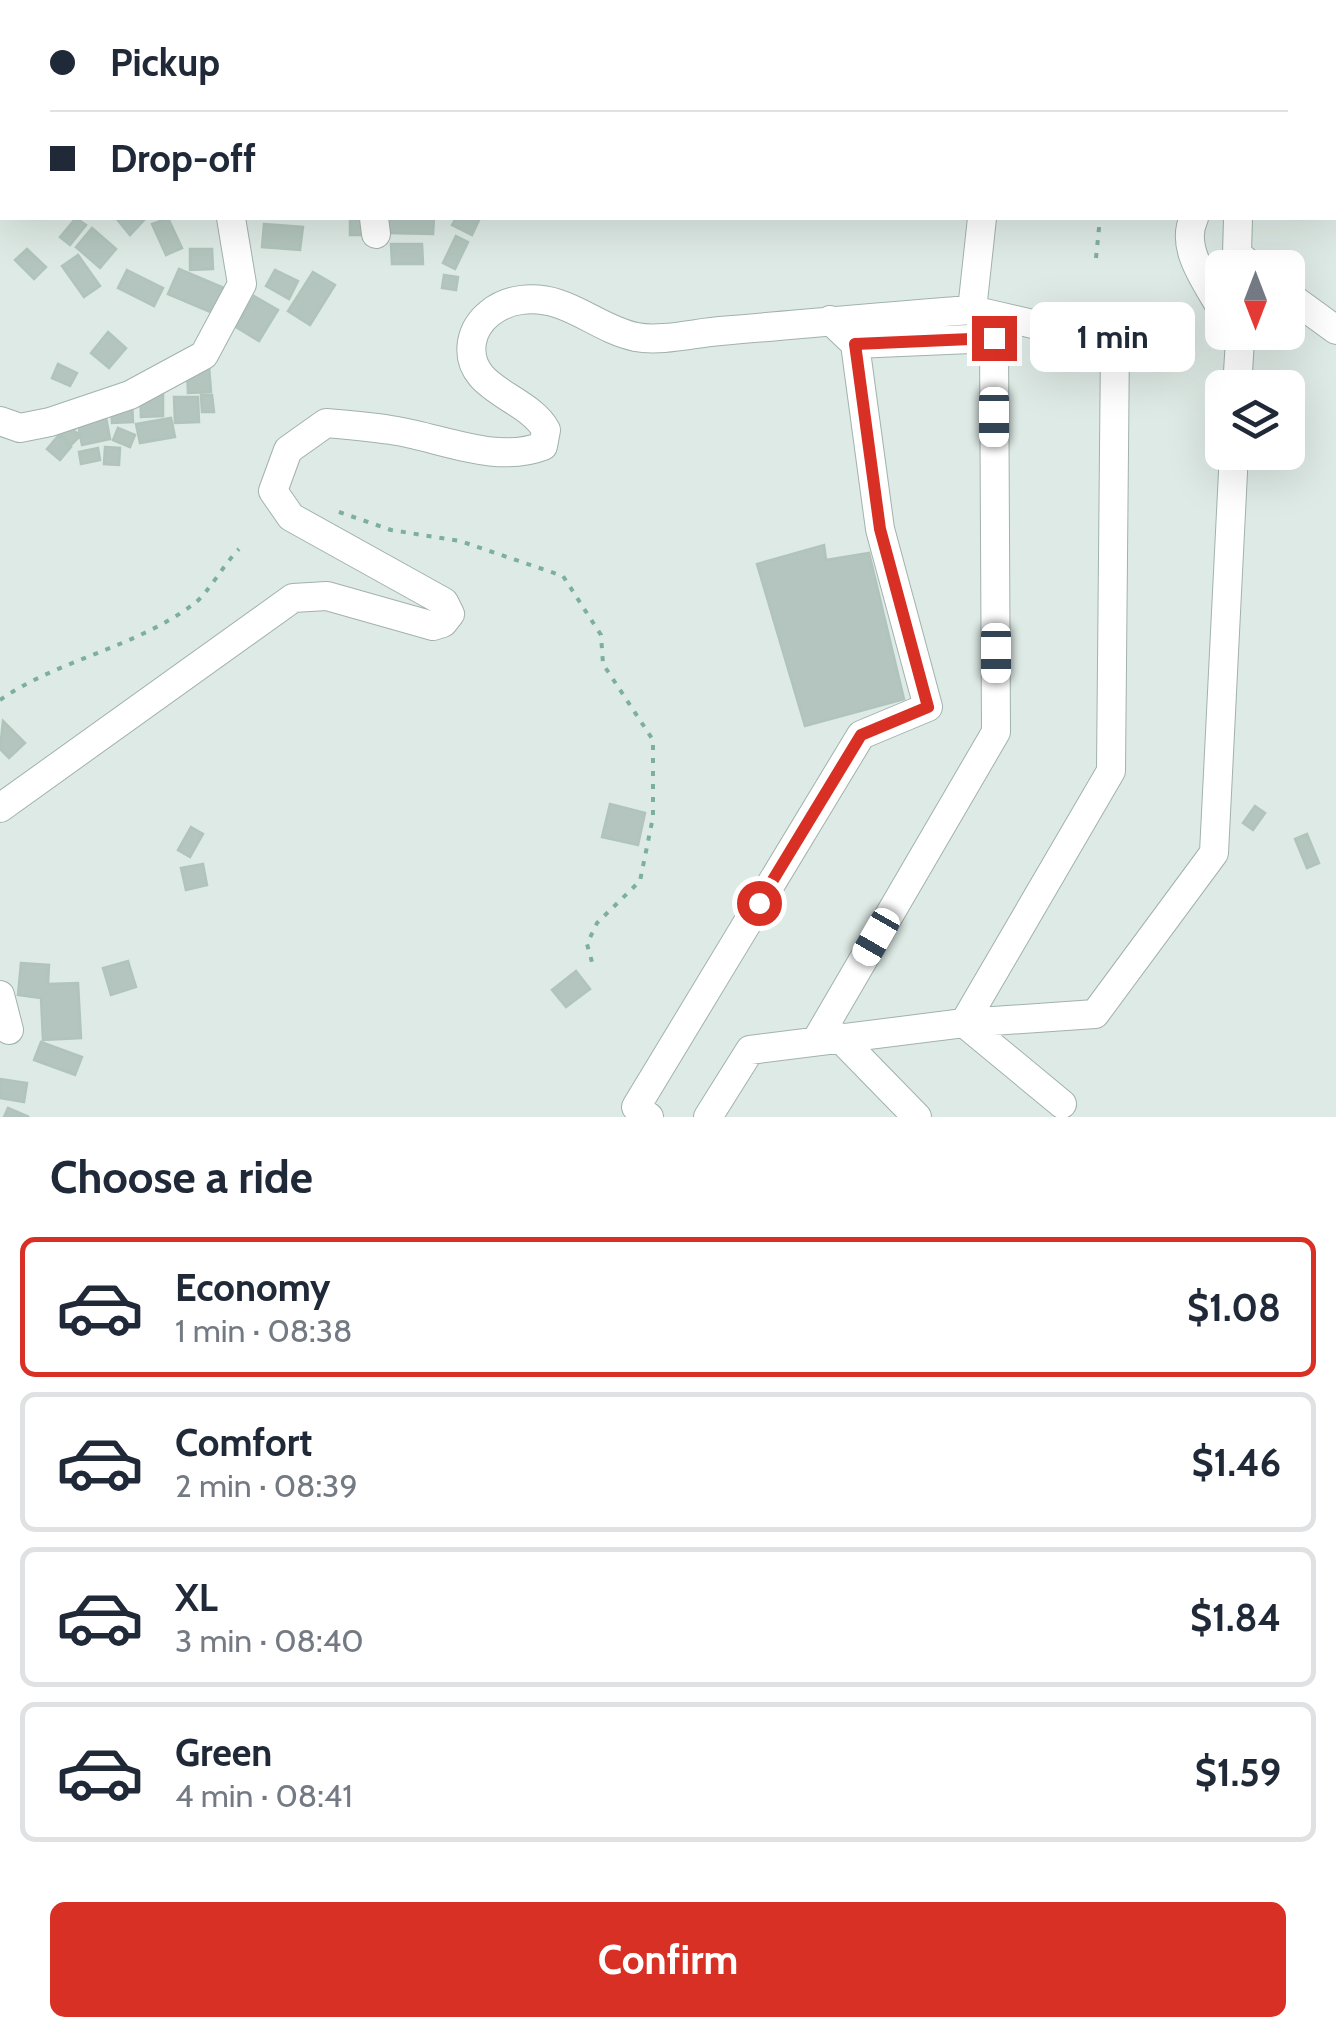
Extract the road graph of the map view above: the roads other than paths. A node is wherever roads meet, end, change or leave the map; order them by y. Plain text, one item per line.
1 (231, 220) edge
2 (982, 220) edge
3 (1193, 220) edge
4 (1238, 220) edge
5 (1244, 250) edge
6 (1205, 280) edge
7 (1305, 309) edge
8 (972, 310) junction
9 (830, 320) junction
10 (1336, 330) edge
11 (855, 344) junction
12 (0, 421) edge
13 (1233, 470) edge
14 (0, 808) edge
15 (0, 996) edge
16 (964, 1024) junction
17 (9, 1030) dead end
18 (828, 1038) junction
19 (1062, 1104) dead end
20 (649, 1117) edge
21 (708, 1117) edge
22 (917, 1117) edge

1 - 12 street
2 - 8 street
3 - 6 street
4 - 5 street
7 - 10 street
8 - 9 street
8 - 16 street
9 - 11 street
9 - 14 street
11 - 18 street
11 - 20 street
13 - 16 street
15 - 17 street
16 - 18 street
16 - 19 street
18 - 21 street
18 - 22 street

